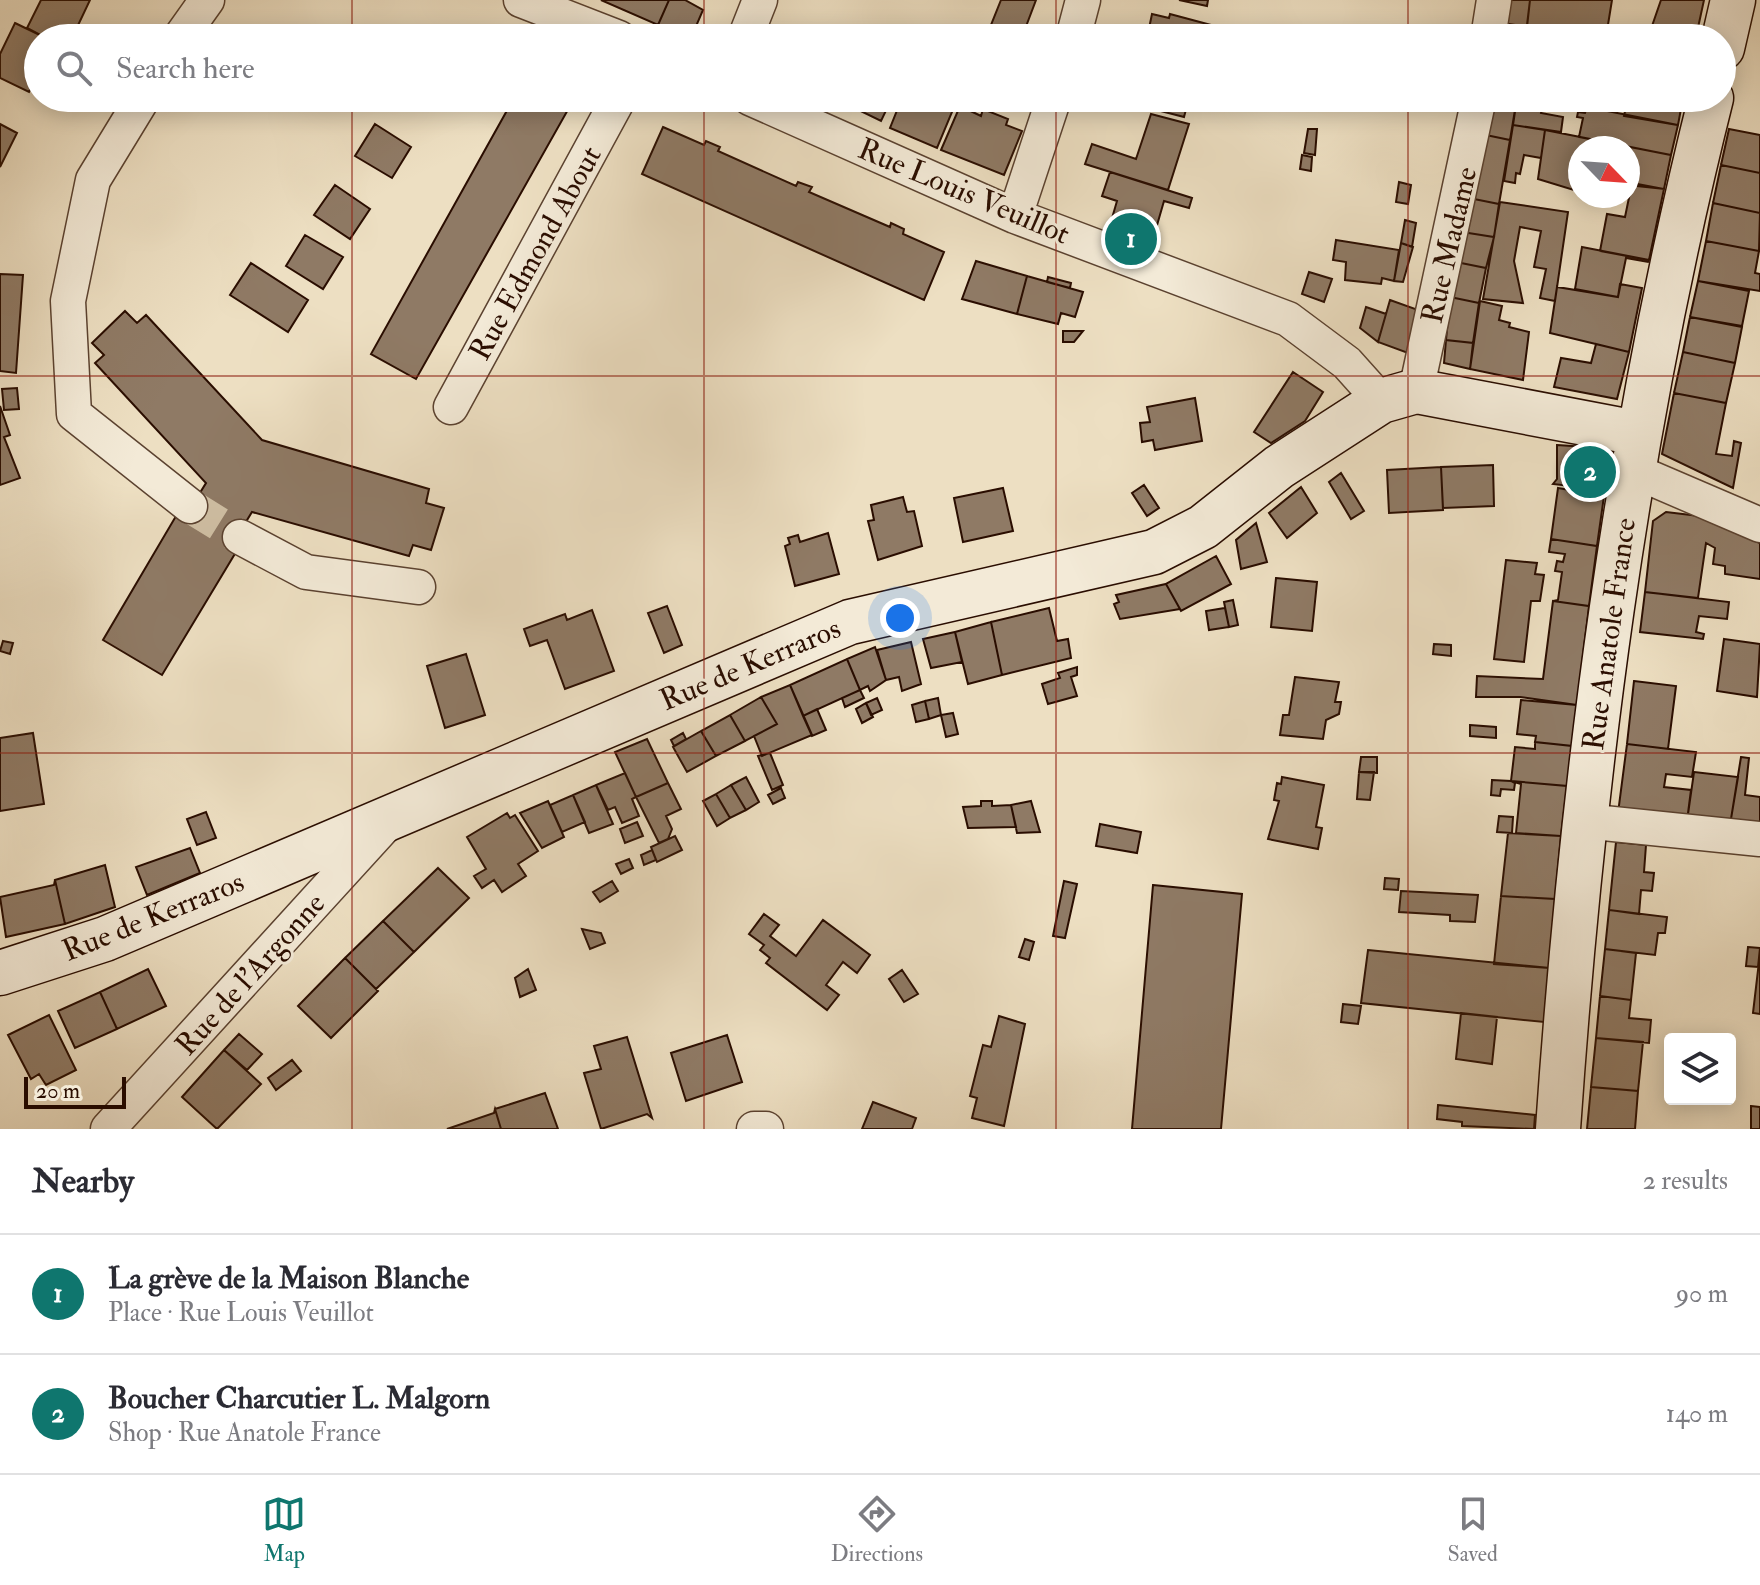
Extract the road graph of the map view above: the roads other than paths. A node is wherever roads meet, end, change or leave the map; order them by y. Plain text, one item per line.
1 (207, 0) edge
2 (521, 0) edge
3 (760, 0) edge
4 (1083, 0) edge
5 (1494, 0) edge
6 (1733, 0) edge
7 (190, 24) edge
8 (583, 24) edge
9 (751, 24) edge
10 (1077, 24) edge
11 (1490, 24) edge
12 (1728, 24) edge
13 (134, 112) edge
14 (611, 112) edge
15 (781, 112) edge
16 (1049, 112) edge
17 (1476, 112) edge
18 (1708, 112) edge
19 (1015, 216) junction
20 (1399, 396) junction
21 (451, 407) dead end
22 (1635, 452) junction
23 (190, 506) tunnel mouth
24 (1760, 525) edge
25 (240, 537) tunnel mouth
26 (418, 587) dead end
27 (392, 819) junction
28 (1584, 821) junction
29 (1760, 839) edge
30 (0, 973) edge
31 (108, 1129) edge
32 (754, 1129) edge
33 (766, 1129) edge
34 (1558, 1129) edge

1 - 7 street
2 - 8 street
3 - 9 street
4 - 10 street
5 - 11 street
6 - 12 street
13 - 23 street
14 - 21 street, Rue Edmond About
15 - 19 street, Rue Louis Veuillot
16 - 19 street
17 - 20 street, Rue Madame
18 - 22 street, Rue Anatole France
19 - 20 street, Rue Louis Veuillot
20 - 22 street
20 - 27 street, Rue de Kerraros
22 - 24 street
22 - 28 street, Rue Anatole France
25 - 26 street
27 - 30 street, Rue de Kerraros
27 - 31 street, Rue de l'Argonne
28 - 29 street
28 - 34 street, Rue Anatole France
32 - 33 street

